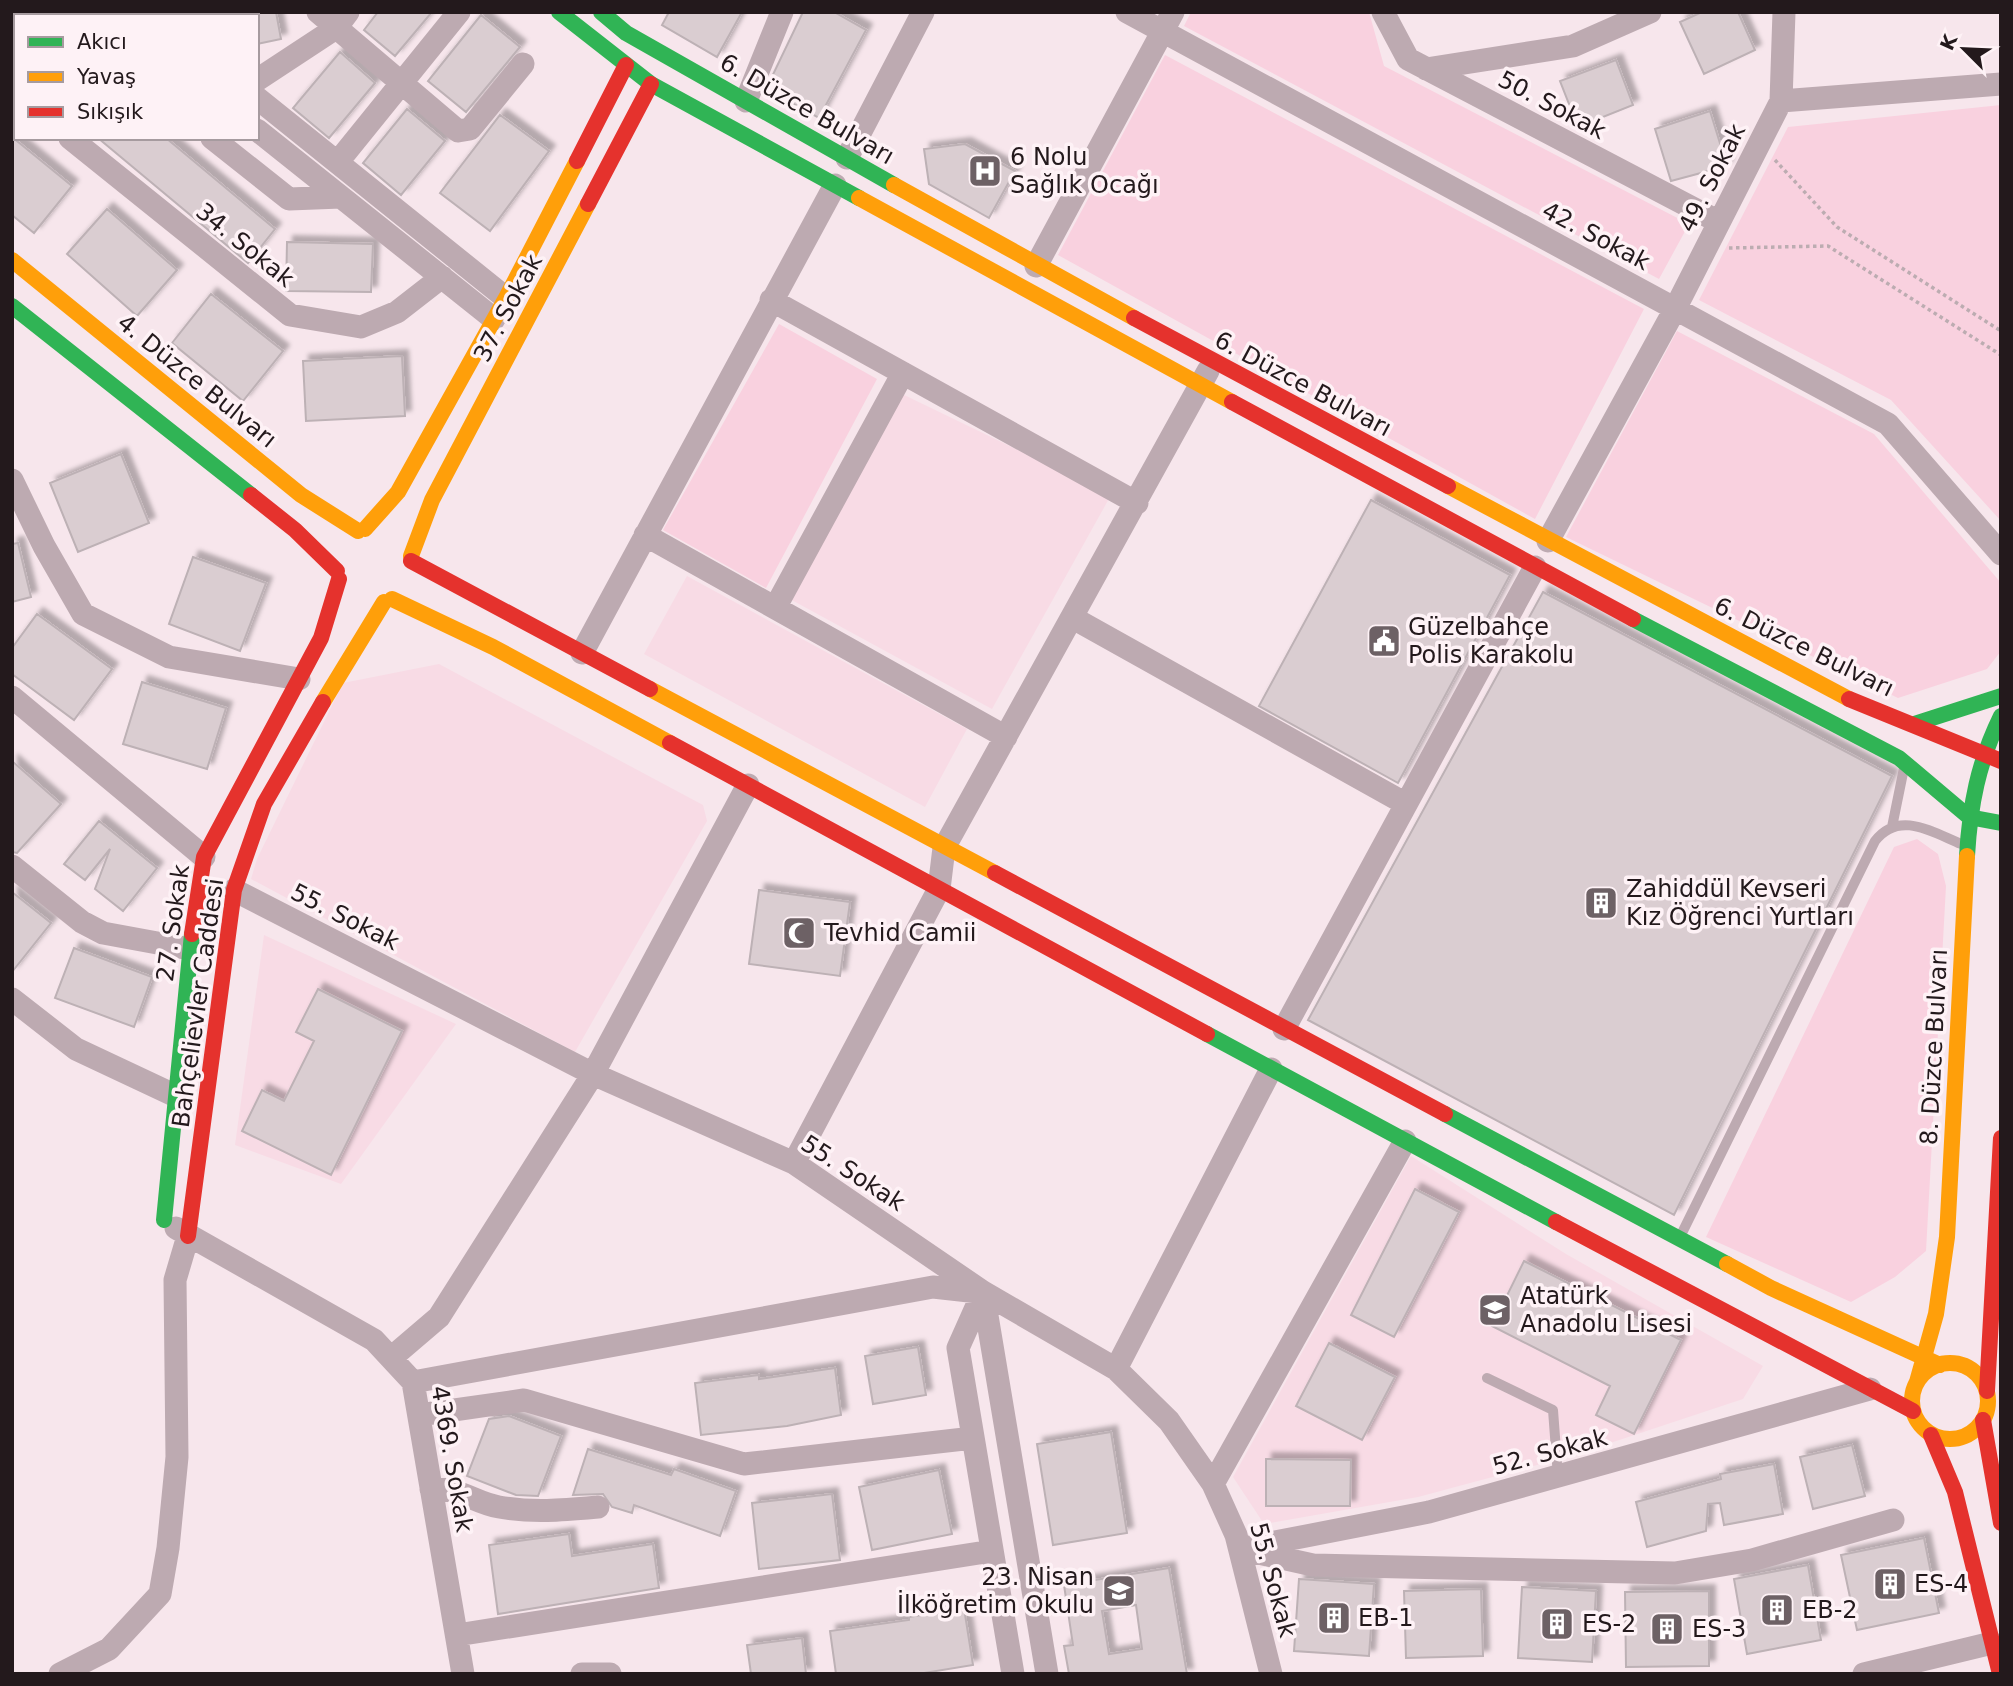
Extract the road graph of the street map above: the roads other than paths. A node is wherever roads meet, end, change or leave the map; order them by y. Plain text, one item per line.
1 (318, 12) edge
2 (459, 12) edge
3 (559, 12) edge
4 (601, 12) edge
5 (782, 12) edge
6 (923, 12) edge
7 (1127, 12) edge
8 (1382, 12) edge
9 (1650, 12) edge
10 (1784, 12) edge
11 (342, 20) edge
12 (1167, 22) edge
13 (523, 64) dead end
14 (626, 65) junction
15 (1426, 69) junction
16 (259, 79) edge
17 (401, 83) junction
18 (651, 84) junction
19 (2001, 84) edge
20 (259, 100) edge
21 (746, 101) junction
22 (1781, 101) junction
23 (259, 132) edge
24 (72, 140) edge
25 (215, 140) edge
26 (345, 152) dead end
27 (847, 158) junction
28 (835, 185) junction
29 (341, 197) junction
30 (548, 216) junction
31 (1719, 222) junction
32 (574, 230) junction
33 (12, 260) edge
34 (1036, 266) junction
35 (442, 278) junction
36 (506, 298) junction
37 (771, 300) junction
38 (12, 306) edge
39 (1675, 309) junction
40 (494, 319) junction
41 (1212, 361) junction
42 (903, 373) junction
43 (1200, 385) junction
44 (437, 421) junction
45 (466, 436) junction
46 (12, 480) edge
47 (1137, 503) junction
48 (645, 535) junction
49 (353, 537) junction
50 (1548, 541) junction
51 (2001, 554) edge
52 (411, 559) junction
53 (1535, 567) junction
54 (338, 575) junction
55 (397, 592) junction
56 (775, 608) junction
57 (1073, 618) junction
58 (582, 653) junction
59 (299, 679) junction
60 (2001, 696) edge
61 (12, 697) edge
62 (2001, 716) edge
63 (1914, 724) junction
64 (1006, 737) junction
65 (1983, 752) junction
66 (2001, 761) edge
67 (1905, 763) junction
68 (748, 785) junction
69 (1406, 804) junction
70 (1969, 817) junction
71 (2001, 823) edge
72 (1892, 827) junction
73 (1967, 847) junction
74 (944, 848) junction
75 (204, 857) junction
76 (12, 866) edge
77 (939, 889) junction
78 (234, 890) junction
79 (190, 949) junction
80 (12, 999) edge
81 (1284, 1029) junction
82 (1271, 1069) junction
83 (593, 1074) junction
84 (176, 1096) junction
85 (2001, 1138) edge
86 (1405, 1140) junction
87 (794, 1163) junction
88 (1999, 1180) edge
89 (1999, 1207) edge
90 (164, 1220) junction
91 (188, 1236) junction
92 (1679, 1239) junction
93 (175, 1280) junction
94 (983, 1292) junction
95 (1925, 1355) junction
96 (391, 1358) junction
97 (1940, 1365) junction
98 (1116, 1368) junction
99 (1487, 1378) dead end
100 (413, 1382) junction
101 (1917, 1382) junction
102 (1870, 1389) junction
103 (1987, 1391) junction
104 (1913, 1411) junction
105 (418, 1415) junction
106 (1983, 1420) junction
107 (1931, 1435) junction
108 (973, 1438) junction
109 (1558, 1477) junction
110 (1213, 1483) junction
111 (431, 1489) junction
112 (598, 1507) dead end
113 (1893, 1520) dead end
114 (2001, 1524) edge
115 (1240, 1549) junction
116 (992, 1551) junction
117 (457, 1635) junction
118 (1992, 1643) junction
119 (60, 1674) edge
120 (463, 1674) edge
121 (582, 1674) edge
122 (610, 1674) edge
123 (1013, 1674) edge
124 (1047, 1674) edge
125 (1271, 1674) edge
126 (1864, 1674) edge
127 (2000, 1674) edge

1 - 11 street
2 - 17 street
3 - 14 main road, 6. Düzce Bulvarı
4 - 21 main road, 6. Düzce Bulvarı
5 - 21 street
6 - 27 street
7 - 12 street, 42. Sokak
8 - 15 street, 50. Sokak
9 - 15 street
10 - 22 street, 49. Sokak
11 - 16 street
11 - 17 street
12 - 34 street
12 - 39 street, 42. Sokak
13 - 17 street
14 - 18 main road, 6. Düzce Bulvarı
14 - 30 main road
15 - 31 street, 50. Sokak
17 - 26 street
18 - 28 main road, 6. Düzce Bulvarı
18 - 32 main road, 37. Sokak
19 - 22 street
20 - 36 street
21 - 27 main road, 6. Düzce Bulvarı
22 - 31 street, 49. Sokak
23 - 29 street
24 - 35 street, 34. Sokak
25 - 29 street
27 - 34 main road, 6. Düzce Bulvarı
28 - 37 street
28 - 43 main road, 6. Düzce Bulvarı
29 - 35 street
30 - 32 main road
30 - 36 main road
31 - 39 street, 49. Sokak
32 - 45 main road, 37. Sokak
33 - 49 main road, 4. Düzce Bulvarı
34 - 41 main road, 6. Düzce Bulvarı
35 - 40 street
36 - 40 main road
37 - 42 street
37 - 48 street
38 - 54 main road
39 - 50 street, 49. Sokak
39 - 51 street, 42. Sokak
40 - 44 main road
41 - 43 street
41 - 50 main road, 6. Düzce Bulvarı
42 - 47 street
42 - 56 street
43 - 47 street
43 - 53 main road, 6. Düzce Bulvarı
44 - 45 main road
44 - 49 main road
45 - 52 main road, 37. Sokak
46 - 59 street
47 - 57 street
48 - 56 street
48 - 58 street
49 - 52 main road
49 - 54 main road
50 - 63 main road, 6. Düzce Bulvarı
52 - 55 main road
52 - 58 main road
53 - 67 main road, 6. Düzce Bulvarı
53 - 69 street
54 - 55 main road
54 - 59 main road, 27. Sokak
55 - 68 main road
55 - 78 main road, Bahçelievler Caddesi
56 - 64 street
57 - 64 street
57 - 69 street
58 - 74 main road
59 - 75 main road, 27. Sokak
60 - 63 main road
61 - 75 street
62 - 65 main road, 8. Düzce Bulvarı
63 - 65 main road, 6. Düzce Bulvarı
64 - 74 street
65 - 66 main road, 6. Düzce Bulvarı
65 - 70 main road, 8. Düzce Bulvarı
67 - 70 main road, 6. Düzce Bulvarı
67 - 72 lane
68 - 77 main road
68 - 83 street
69 - 81 street
70 - 71 main road
70 - 73 main road, 8. Düzce Bulvarı
72 - 73 lane
72 - 92 lane
73 - 95 main road, 8. Düzce Bulvarı
74 - 77 street
74 - 81 main road
75 - 79 main road, 27. Sokak
76 - 79 street
77 - 82 main road
77 - 87 street
78 - 83 street, 55. Sokak
78 - 91 main road, Bahçelievler Caddesi
79 - 84 main road, 27. Sokak
80 - 84 street
81 - 92 main road
82 - 86 main road
82 - 98 street
83 - 87 street, 55. Sokak
83 - 96 street
84 - 90 main road, 27. Sokak
85 - 88 main road
86 - 102 main road
86 - 110 street
87 - 94 street, 55. Sokak
88 - 89 main road
89 - 103 main road
90 - 91 street, 4369. Sokak
90 - 93 street
91 - 93 street
91 - 96 street, 4369. Sokak
92 - 95 main road
93 - 119 street
94 - 98 street, 55. Sokak
94 - 100 street
94 - 108 street
94 - 124 street
95 - 97 main road
95 - 101 main road, 8. Düzce Bulvarı
96 - 100 street, 4369. Sokak
97 - 101 main road
97 - 103 main road
98 - 110 street, 55. Sokak
99 - 109 lane
100 - 105 street, 4369. Sokak
101 - 104 main road
102 - 104 main road
102 - 109 street, 52. Sokak
103 - 106 main road
104 - 107 main road
105 - 108 street
105 - 111 street, 4369. Sokak
106 - 107 main road
106 - 114 main road
107 - 118 main road
108 - 116 street
109 - 115 street, 52. Sokak
110 - 115 street, 55. Sokak
111 - 112 street
111 - 117 street, 4369. Sokak
113 - 115 street
115 - 125 street, 55. Sokak
116 - 117 street
116 - 123 street
117 - 120 street, 4369. Sokak
118 - 126 street
118 - 127 main road
121 - 122 street

